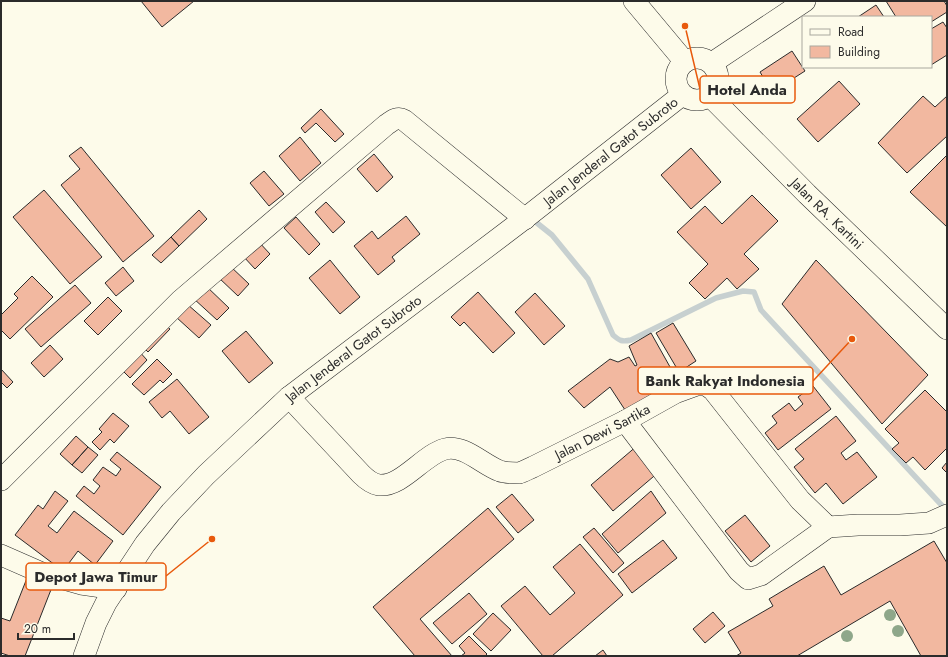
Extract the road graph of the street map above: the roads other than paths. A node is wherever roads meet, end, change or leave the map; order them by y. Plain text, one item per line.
1 (634, 1) edge
2 (805, 1) edge
3 (685, 62) junction
4 (712, 63) junction
5 (682, 94) junction
6 (710, 96) junction
7 (525, 219) junction
8 (947, 330) edge
9 (289, 397) junction
10 (625, 421) junction
11 (1, 480) edge
12 (938, 519) edge
13 (828, 527) junction
14 (1, 555) edge
15 (116, 589) junction
16 (84, 656) edge

1 - 3 street
2 - 4 street
3 - 4 street
3 - 5 street
4 - 6 street
5 - 6 street
5 - 7 street, Jalan Jenderal Gatot Subroto
6 - 8 street, Jalan RA. Kartini
7 - 9 street, Jalan Jenderal Gatot Subroto
7 - 11 street
9 - 10 street, Jalan Dewi Sartika
9 - 15 street, Jalan Jenderal Gatot Subroto
10 - 13 street, Jalan Dewi Sartika
10 - 13 street
12 - 13 street
14 - 15 street
15 - 16 street, Jalan Jenderal Gatot Subroto

